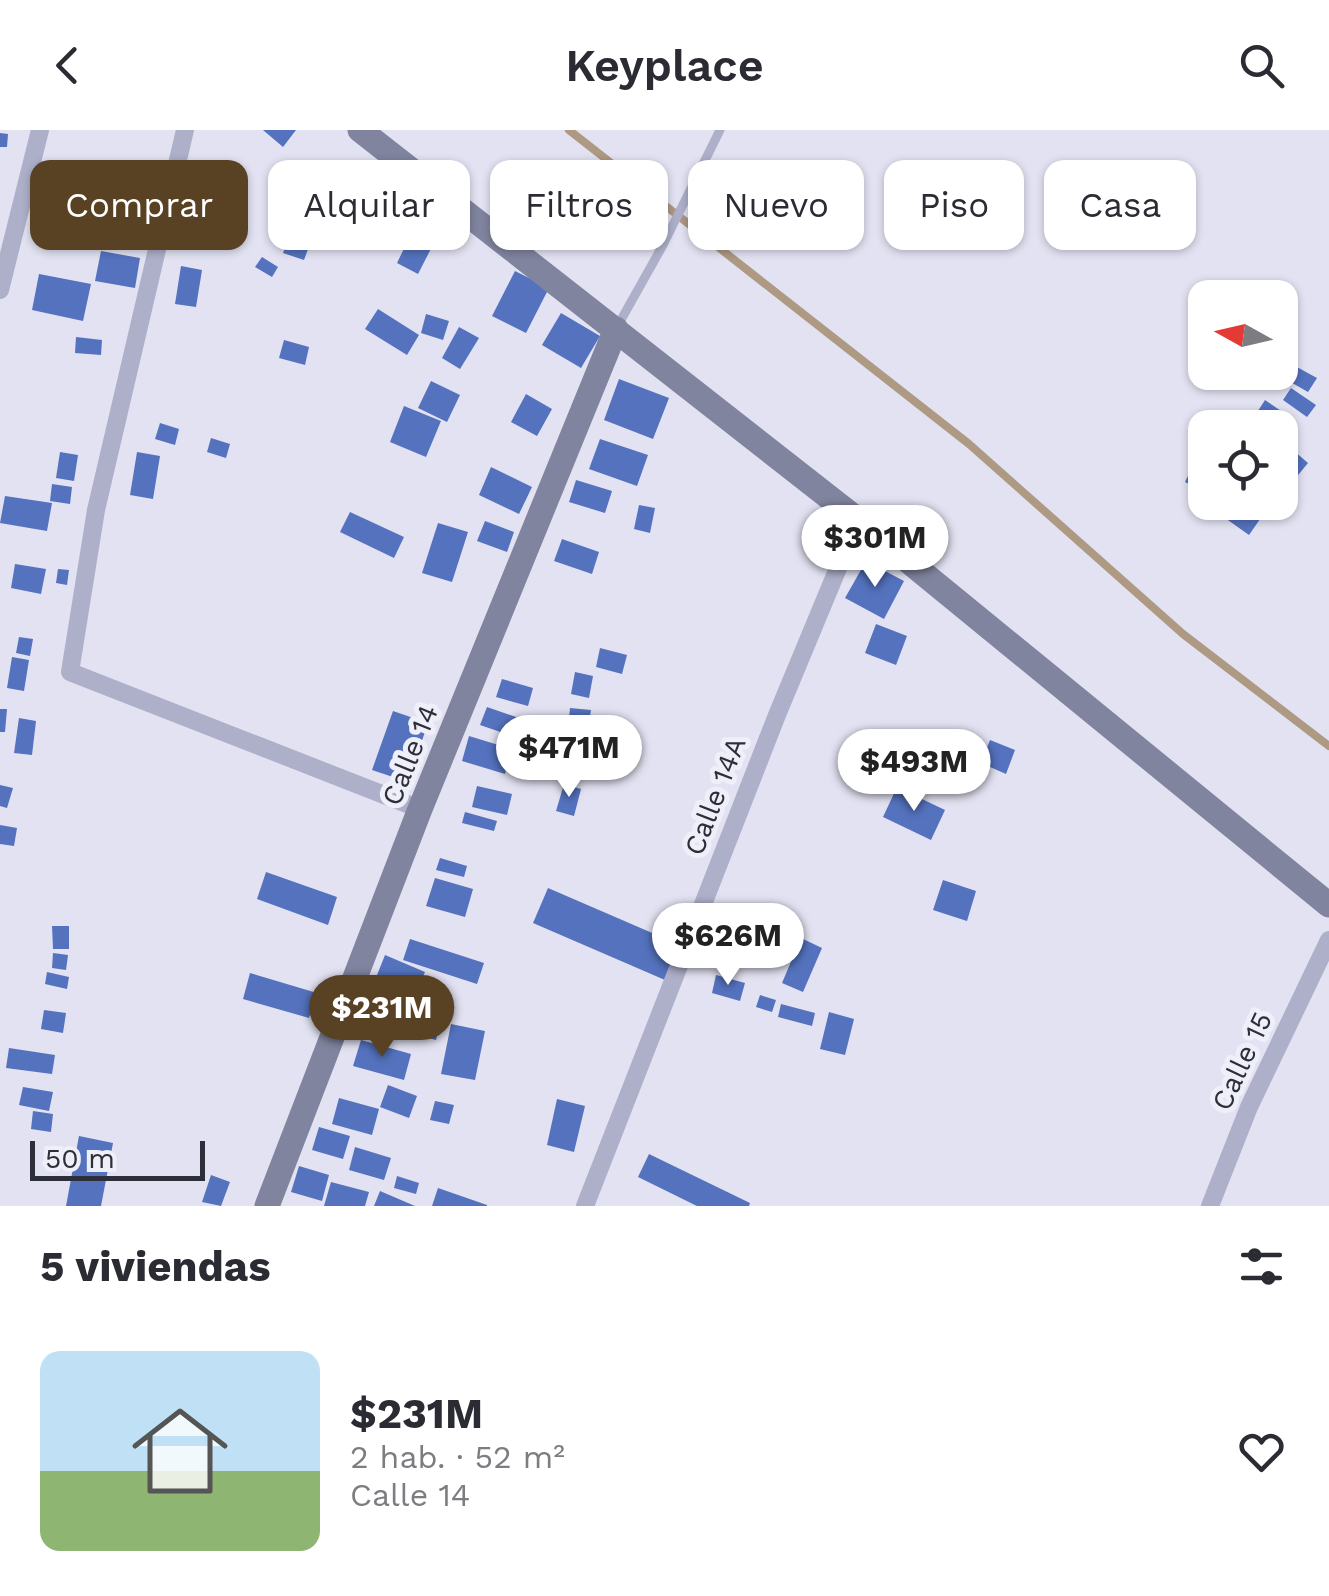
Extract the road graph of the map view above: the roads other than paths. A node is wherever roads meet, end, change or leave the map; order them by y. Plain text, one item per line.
1 (40, 130) edge
2 (185, 130) edge
3 (360, 130) edge
4 (720, 130) edge
5 (0, 290) edge
6 (616, 329) junction
7 (858, 520) junction
8 (420, 809) junction
9 (1329, 905) edge
10 (1329, 940) edge
11 (267, 1206) edge
12 (585, 1206) edge
13 (1210, 1206) edge

1 - 5 street
2 - 8 street
3 - 6 street
4 - 6 lane
6 - 7 street
6 - 8 street, Calle 14
7 - 9 street
7 - 12 street, Calle 14A
8 - 11 street, Calle 14
10 - 13 street, Calle 15

